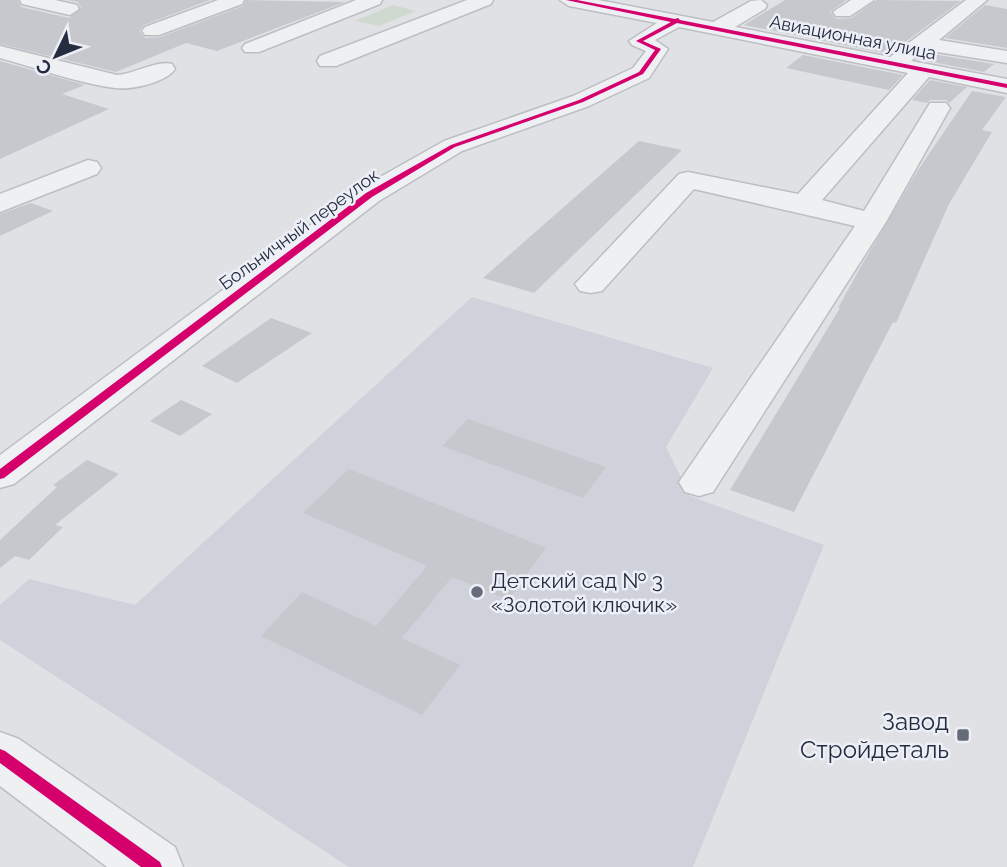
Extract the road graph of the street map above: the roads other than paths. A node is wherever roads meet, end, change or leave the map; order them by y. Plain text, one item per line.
1 (29, 0) edge
2 (235, 0) edge
3 (373, 0) edge
4 (484, 0) edge
5 (866, 0) edge
6 (978, 0) edge
7 (577, 1) edge
8 (758, 5) dead end
9 (70, 9) dead end
10 (843, 12) dead end
11 (678, 20) junction
12 (718, 28) junction
13 (152, 31) dead end
14 (252, 48) dead end
15 (0, 52) edge
16 (923, 56) junction
17 (1007, 57) edge
18 (328, 61) dead end
19 (164, 69) dead end
20 (1007, 86) edge
21 (938, 108) dead end
22 (88, 168) dead end
23 (0, 204) edge
24 (804, 204) junction
25 (872, 222) junction
26 (592, 284) dead end
27 (0, 475) edge
28 (699, 482) dead end
29 (0, 755) edge
30 (154, 867) edge

1 - 9 street
2 - 13 street
3 - 14 street
4 - 18 street
5 - 10 street
6 - 16 street
7 - 11 street, Авиационная улица
8 - 12 street
11 - 12 street, Авиационная улица
11 - 27 street, Больничный переулок
12 - 16 street, Авиационная улица
15 - 19 street
16 - 17 street
16 - 20 street, Авиационная улица
16 - 24 street
21 - 25 street
22 - 23 street
24 - 25 street
24 - 26 street
25 - 28 street
29 - 30 street

